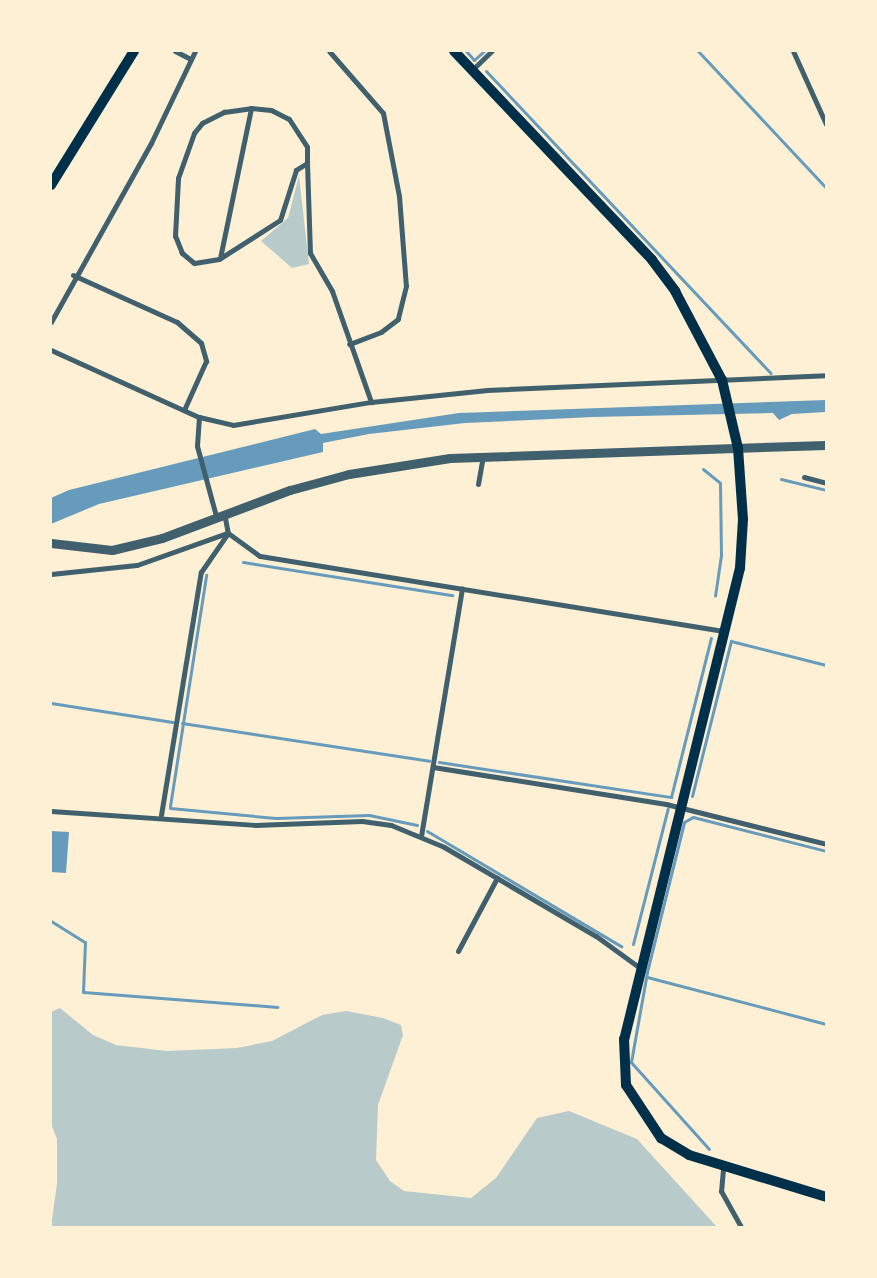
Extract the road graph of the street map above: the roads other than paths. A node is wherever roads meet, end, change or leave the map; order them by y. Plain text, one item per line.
1 (134, 51) edge
2 (175, 51) edge
3 (195, 51) edge
4 (328, 51) edge
5 (454, 51) edge
6 (492, 51) edge
7 (793, 51) edge
8 (190, 59) junction
9 (472, 70) junction
10 (251, 108) junction
11 (826, 124) edge
12 (307, 163) junction
13 (51, 186) edge
14 (220, 258) junction
15 (73, 275) junction
16 (51, 322) edge
17 (349, 344) junction
18 (51, 350) edge
19 (826, 375) edge
20 (724, 384) junction
21 (372, 402) junction
22 (184, 410) junction
23 (199, 418) junction
24 (826, 445) edge
25 (738, 448) junction
26 (483, 456) junction
27 (804, 477) dead end
28 (826, 483) edge
29 (478, 484) dead end
30 (220, 514) junction
31 (228, 533) junction
32 (52, 544) edge
33 (51, 574) edge
34 (462, 588) junction
35 (725, 631) junction
36 (434, 767) junction
37 (680, 807) junction
38 (51, 811) edge
39 (162, 815) junction
40 (420, 836) junction
41 (826, 844) edge
42 (497, 878) junction
43 (458, 951) dead end
44 (640, 968) junction
45 (723, 1169) junction
46 (826, 1196) edge
47 (741, 1227) edge

1 - 13 main road
2 - 8 street
3 - 8 street
4 - 17 street
5 - 9 main road
6 - 9 street
7 - 11 street
8 - 15 street
9 - 20 main road
10 - 12 street
10 - 14 street
10 - 14 street
12 - 14 street
12 - 17 street
15 - 16 street
15 - 22 street
17 - 21 street
18 - 22 street
19 - 20 street
20 - 21 street
20 - 25 main road
21 - 23 street
22 - 23 street
23 - 30 street
24 - 25 street
25 - 26 street
25 - 35 main road
26 - 29 street
26 - 30 street
27 - 28 street
30 - 31 street
30 - 32 street
31 - 33 street
31 - 34 street
31 - 39 street
34 - 35 street
34 - 36 street
35 - 37 main road
36 - 37 street
36 - 40 street
37 - 41 street
37 - 44 main road
38 - 39 street
39 - 40 street
40 - 42 street
42 - 43 street
42 - 44 street
44 - 45 main road
45 - 46 main road
45 - 47 street

